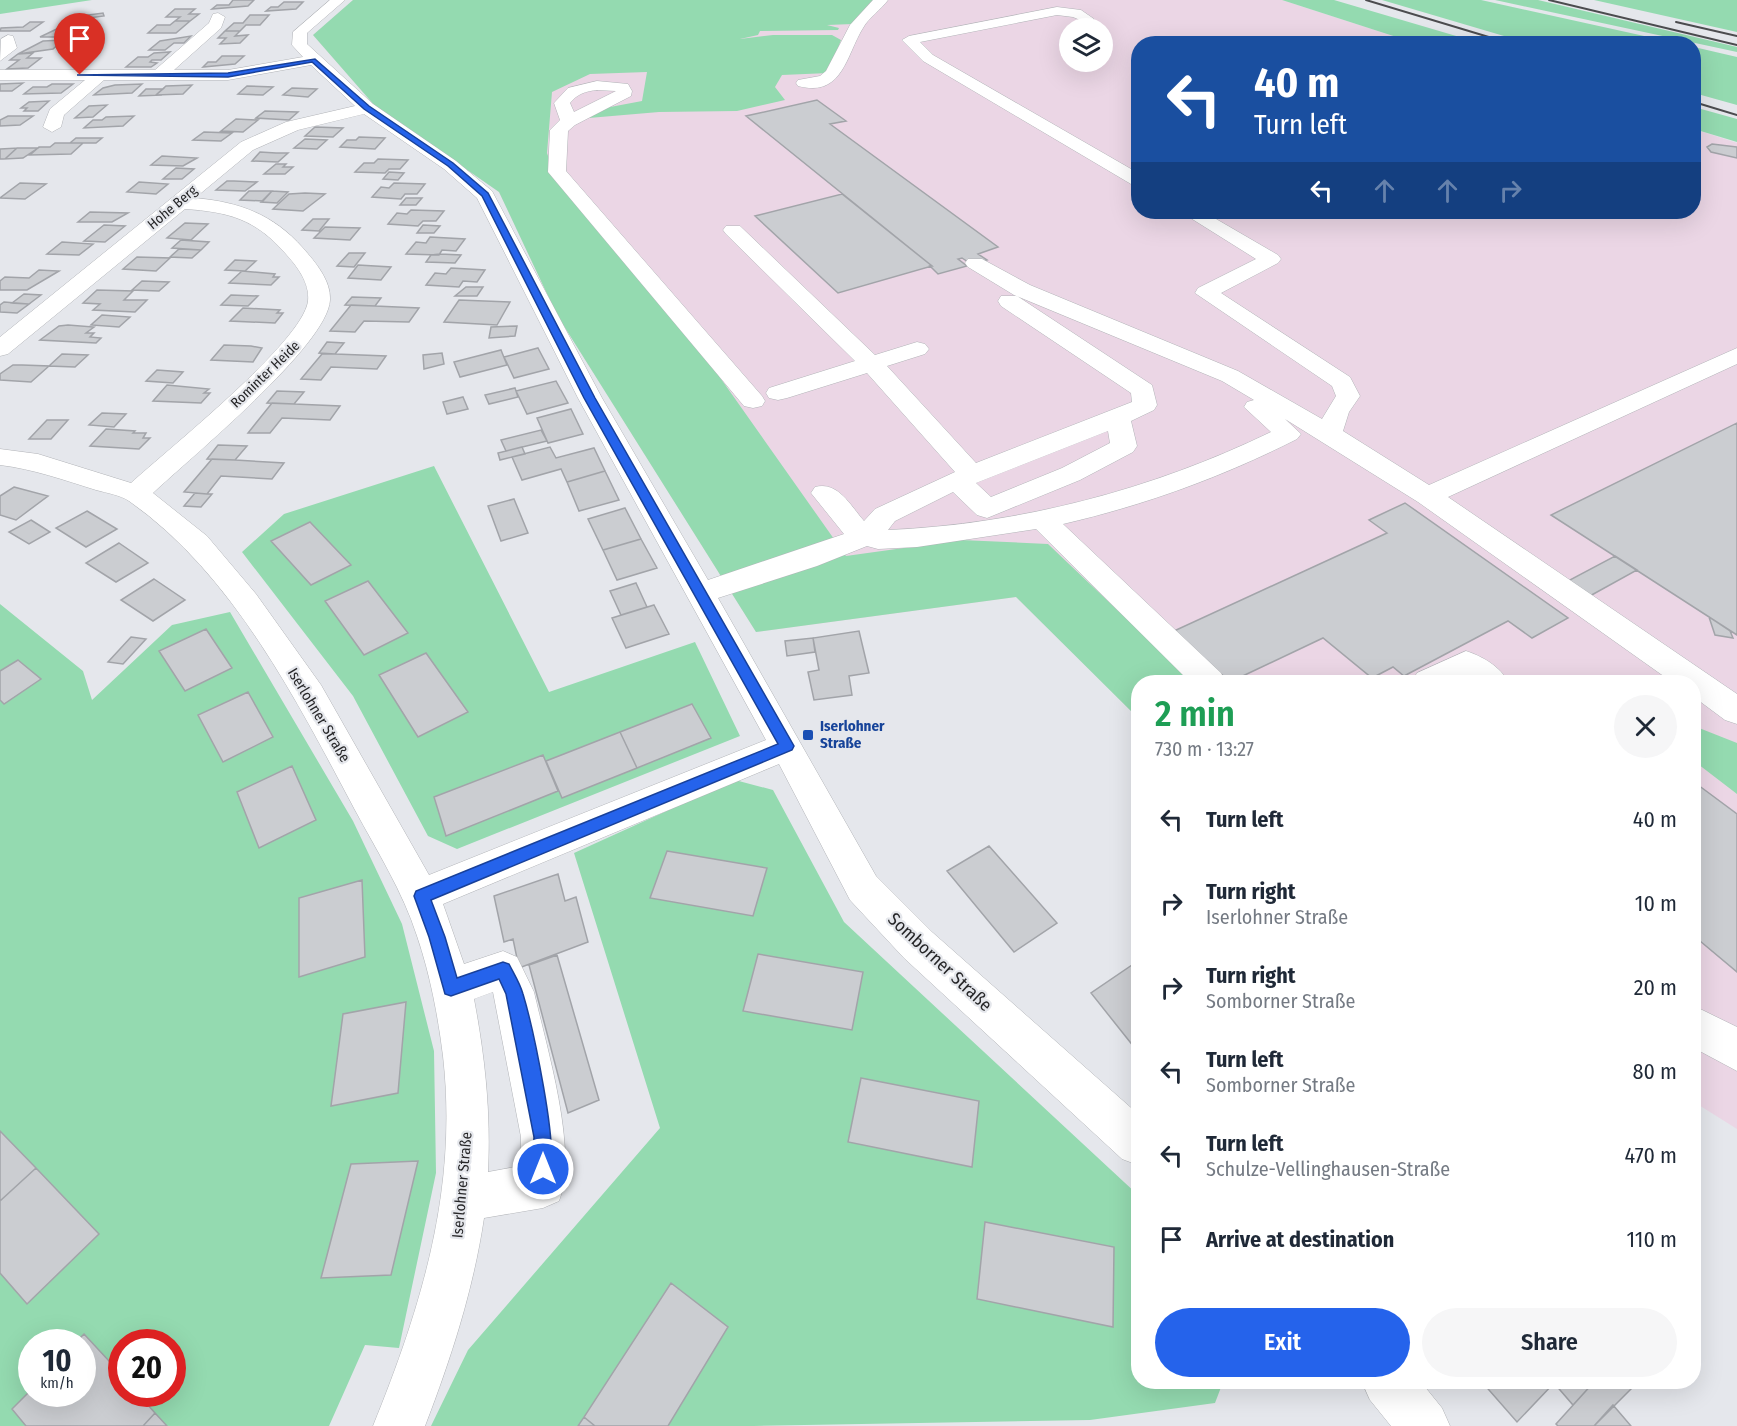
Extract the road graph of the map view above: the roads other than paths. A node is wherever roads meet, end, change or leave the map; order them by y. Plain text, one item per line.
1 (338, 0) edge
2 (881, 0) edge
3 (218, 17) dead end
4 (1085, 18) edge
5 (835, 27) dead end
6 (854, 32) junction
7 (8, 39) dead end
8 (0, 56) edge
9 (313, 60) junction
10 (0, 75) edge
11 (100, 75) junction
12 (159, 75) junction
13 (804, 83) dead end
14 (367, 108) junction
15 (568, 121) dead end
16 (52, 127) dead end
17 (1131, 176) edge
18 (176, 203) junction
19 (1203, 219) edge
20 (733, 230) dead end
21 (0, 349) edge
22 (917, 349) dead end
23 (1737, 355) edge
24 (1193, 363) junction
25 (871, 364) junction
26 (778, 393) dead end
27 (753, 401) dead end
28 (1118, 418) junction
29 (1329, 434) junction
30 (0, 456) edge
31 (964, 477) junction
32 (136, 493) junction
33 (825, 493) dead end
34 (1428, 496) junction
35 (1044, 521) junction
36 (866, 536) junction
37 (700, 592) junction
38 (1203, 675) edge
39 (1442, 675) edge
40 (1482, 675) edge
41 (1685, 675) edge
42 (1701, 686) edge
43 (1737, 711) edge
44 (787, 746) junction
45 (422, 896) junction
46 (451, 988) junction
47 (1701, 1030) edge
48 (1737, 1050) edge
49 (1131, 1137) edge
50 (464, 1198) junction
51 (1394, 1389) edge
52 (399, 1426) edge
53 (1424, 1426) edge

1 - 9 street, Somborner Straße
2 - 6 street
3 - 12 street
4 - 17 street
5 - 6 street
6 - 13 street
7 - 8 street
9 - 12 street
9 - 14 street, Somborner Straße
10 - 11 street
11 - 12 street
11 - 16 street
14 - 18 street, Hohe Berg
14 - 37 street, Somborner Straße
15 - 27 street
18 - 21 street, Hohe Berg
18 - 32 street, Rominter Heide
19 - 29 street
20 - 25 street
22 - 25 street
23 - 34 street
24 - 28 street
24 - 29 street
24 - 35 street
25 - 26 street
25 - 31 street
28 - 31 street
28 - 31 street
29 - 34 street
30 - 32 street, Iserlohner Straße
31 - 36 street
32 - 45 street, Iserlohner Straße
33 - 36 street
34 - 41 street
35 - 36 street
35 - 38 street
36 - 37 street
37 - 44 street, Somborner Straße
39 - 40 street
42 - 43 street
44 - 45 street
44 - 49 street, Somborner Straße
45 - 46 street, Iserlohner Straße
46 - 50 street, Iserlohner Straße
46 - 50 street
47 - 48 street
50 - 52 street, Iserlohner Straße
51 - 53 street

